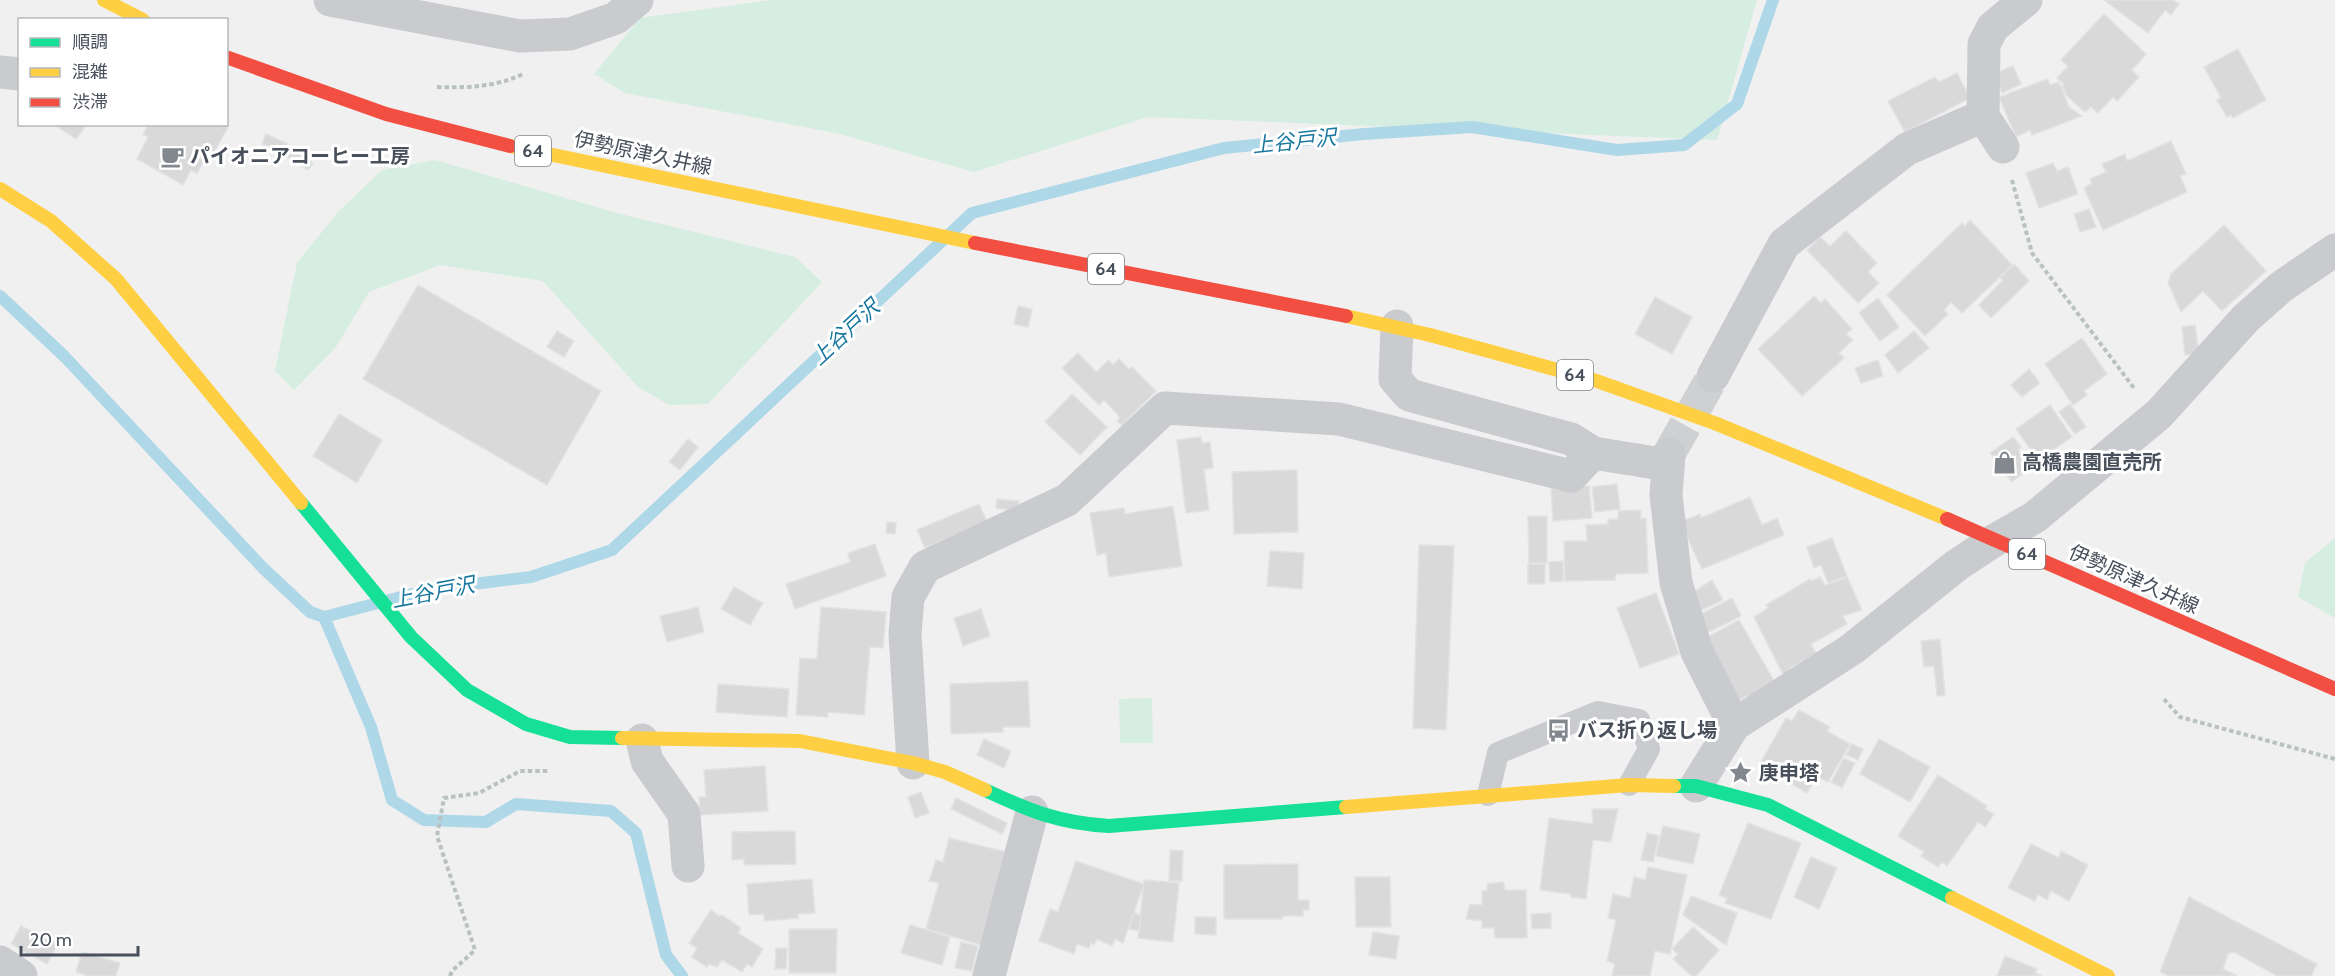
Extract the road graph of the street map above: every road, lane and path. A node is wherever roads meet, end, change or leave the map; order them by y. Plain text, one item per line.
1 (104, 0) edge
2 (330, 0) edge
3 (637, 0) edge
4 (2026, 0) edge
5 (139, 18) edge
6 (228, 58) edge
7 (532, 69) dead end
8 (0, 72) edge
9 (18, 74) edge
10 (430, 87) dead end
11 (1983, 116) junction
12 (2004, 147) joint
13 (0, 189) edge
14 (2335, 250) edge
15 (1397, 326) junction
16 (1713, 376) tunnel mouth
17 (2159, 414) junction
18 (1593, 453) junction
19 (1995, 540) junction
20 (2335, 689) edge
21 (2164, 699) dead end
22 (1734, 724) junction
23 (570, 737) junction
24 (642, 740) junction
25 (2335, 759) edge
26 (914, 763) junction
27 (1629, 784) junction
28 (1696, 786) junction
29 (1488, 795) junction
30 (1032, 812) junction
31 (688, 866) dead end
32 (0, 962) edge
33 (21, 976) edge
34 (450, 976) edge
35 (989, 976) edge
36 (2108, 976) edge

1 - 5 street
2 - 3 street
4 - 11 street
6 - 15 street, 伊勢原津久井線 / 64
7 - 10 path
8 - 9 street
11 - 12 street
11 - 16 street
12 - 17 path
13 - 23 street
14 - 17 street
15 - 18 street
15 - 19 street, 伊勢原津久井線 / 64, bridge
17 - 19 street
18 - 22 street
18 - 26 street
19 - 20 street, 伊勢原津久井線 / 64
19 - 22 street
21 - 25 path
22 - 28 street
23 - 24 street
23 - 34 path
24 - 26 street
24 - 31 street
26 - 30 street
27 - 28 street
27 - 29 street
27 - 29 lane
28 - 36 street
29 - 30 street
30 - 35 street
32 - 33 street

